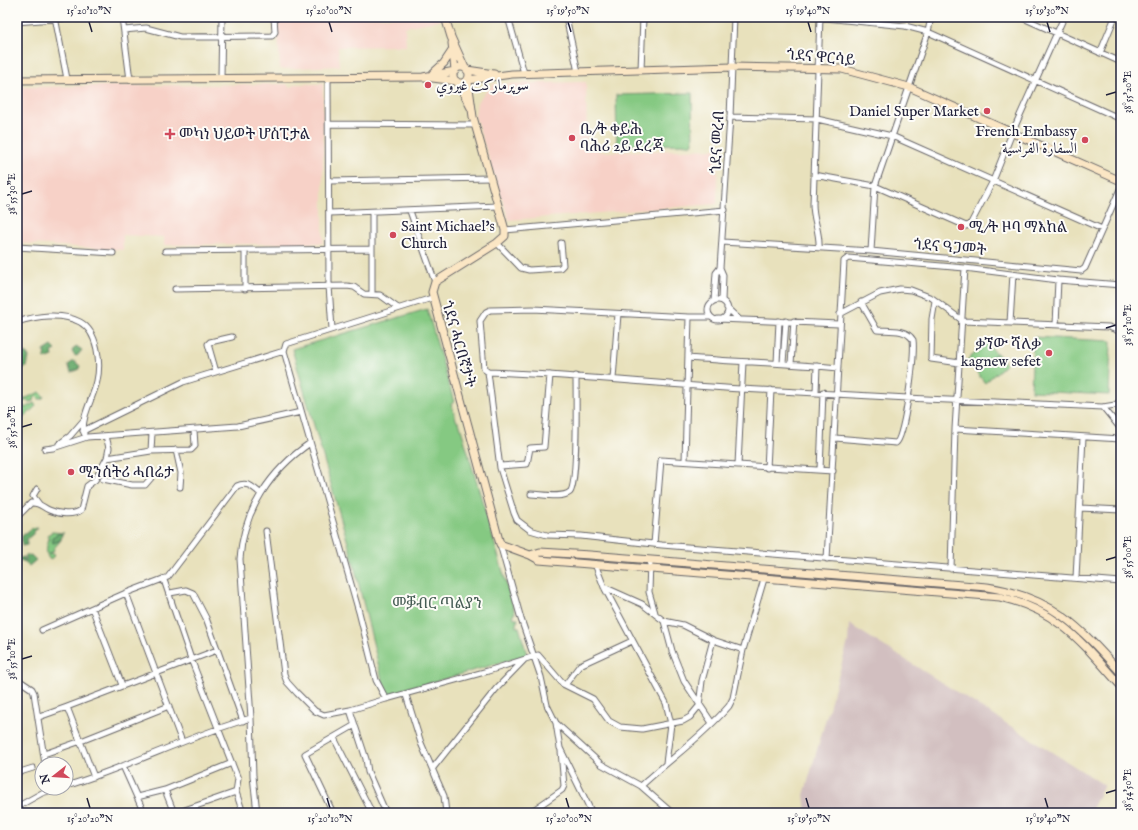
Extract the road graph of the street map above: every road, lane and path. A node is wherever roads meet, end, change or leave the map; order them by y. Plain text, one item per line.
1 (76, 17) edge
2 (122, 17) edge
3 (222, 17) edge
4 (274, 17) edge
5 (445, 17) edge
6 (508, 17) edge
7 (566, 17) edge
8 (643, 17) edge
9 (734, 17) edge
10 (815, 17) edge
11 (820, 17) edge
12 (931, 17) edge
13 (1023, 17) edge
14 (1064, 17) edge
15 (1115, 17) edge
16 (55, 18) edge
17 (17, 22) edge
18 (124, 30) junction
19 (928, 32) junction
20 (1057, 32) junction
21 (222, 37) junction
22 (451, 37) junction
23 (452, 51) junction
24 (1100, 53) junction
25 (1121, 62) edge
26 (732, 67) junction
27 (819, 67) junction
28 (466, 69) junction
29 (455, 70) junction
30 (641, 70) junction
31 (578, 72) junction
32 (524, 73) junction
33 (432, 74) junction
34 (498, 75) junction
35 (221, 77) junction
36 (423, 77) junction
37 (328, 78) junction
38 (67, 79) junction
39 (17, 80) edge
40 (130, 80) junction
41 (468, 80) junction
42 (1035, 81) junction
43 (457, 82) junction
44 (909, 87) junction
45 (472, 110) junction
46 (730, 117) junction
47 (817, 119) junction
48 (1121, 119) edge
49 (329, 124) junction
50 (476, 125) junction
51 (1012, 133) junction
52 (892, 136) junction
53 (814, 175) junction
54 (490, 178) junction
55 (329, 181) junction
56 (993, 181) junction
57 (1121, 181) edge
58 (875, 186) junction
59 (1121, 187) edge
60 (498, 206) junction
61 (725, 210) junction
62 (410, 211) junction
63 (372, 212) junction
64 (330, 213) junction
65 (1102, 229) junction
66 (505, 230) junction
67 (722, 242) junction
68 (561, 243) dead end
69 (497, 244) junction
70 (17, 247) edge
71 (819, 247) junction
72 (372, 249) junction
73 (330, 250) junction
74 (165, 251) dead end
75 (245, 251) junction
76 (872, 251) junction
77 (113, 253) dead end
78 (720, 268) junction
79 (965, 268) junction
80 (1013, 274) junction
81 (1058, 280) junction
82 (435, 282) junction
83 (1121, 285) edge
84 (329, 286) junction
85 (715, 288) junction
86 (722, 288) junction
87 (175, 289) dead end
88 (245, 289) junction
89 (372, 293) junction
90 (432, 298) junction
91 (714, 301) junction
92 (722, 301) junction
93 (935, 301) junction
94 (861, 302) junction
95 (398, 308) junction
96 (727, 308) junction
97 (708, 310) junction
98 (618, 314) junction
99 (840, 314) junction
100 (689, 317) junction
101 (698, 317) junction
102 (711, 317) junction
103 (718, 319) junction
104 (739, 319) junction
105 (780, 321) junction
106 (786, 321) junction
107 (794, 321) junction
108 (963, 321) junction
109 (17, 322) edge
110 (1010, 323) junction
111 (839, 324) junction
112 (1056, 325) junction
113 (332, 329) junction
114 (1121, 332) edge
115 (232, 337) dead end
116 (284, 351) junction
117 (688, 358) junction
118 (742, 362) junction
119 (776, 363) junction
120 (783, 363) junction
121 (960, 363) junction
122 (792, 364) junction
123 (817, 366) junction
124 (838, 368) junction
125 (216, 372) junction
126 (488, 372) junction
127 (550, 375) junction
128 (576, 376) junction
129 (613, 379) junction
130 (688, 384) junction
131 (741, 389) junction
132 (771, 390) junction
133 (816, 392) junction
134 (823, 392) junction
135 (837, 393) junction
136 (908, 398) junction
137 (957, 401) junction
138 (1121, 401) edge
139 (1103, 407) junction
140 (301, 412) junction
141 (83, 421) junction
142 (955, 429) junction
143 (1121, 429) edge
144 (194, 430) junction
145 (84, 431) junction
146 (152, 433) junction
147 (106, 436) junction
148 (87, 437) junction
149 (1083, 437) junction
150 (835, 438) junction
151 (1121, 439) edge
152 (310, 443) junction
153 (53, 448) junction
154 (45, 449) dead end
155 (176, 450) junction
156 (151, 451) junction
157 (107, 458) junction
158 (685, 461) junction
159 (738, 465) junction
160 (500, 466) junction
161 (767, 468) junction
162 (101, 470) junction
163 (820, 470) junction
164 (833, 471) junction
165 (151, 478) dead end
166 (103, 479) junction
167 (95, 480) junction
168 (180, 487) dead end
169 (37, 489) dead end
170 (261, 494) junction
171 (531, 494) dead end
172 (40, 504) junction
173 (1080, 508) junction
174 (1121, 510) edge
175 (17, 517) edge
176 (266, 531) dead end
177 (500, 544) junction
178 (654, 544) junction
179 (530, 555) junction
180 (827, 559) junction
181 (650, 560) junction
182 (595, 564) junction
183 (649, 569) junction
184 (951, 569) junction
185 (808, 573) junction
186 (1076, 578) junction
187 (764, 579) junction
188 (164, 580) junction
189 (808, 582) junction
190 (1121, 582) edge
191 (604, 587) junction
192 (170, 593) junction
193 (126, 594) junction
194 (92, 608) junction
195 (655, 614) junction
196 (664, 621) junction
197 (42, 630) dead end
198 (713, 640) junction
199 (632, 641) junction
200 (217, 650) junction
201 (743, 650) junction
202 (534, 656) junction
203 (191, 659) junction
204 (525, 659) junction
205 (156, 672) junction
206 (1121, 673) edge
207 (17, 679) edge
208 (122, 685) junction
209 (565, 686) junction
210 (1120, 686) edge
211 (406, 695) junction
212 (386, 699) junction
213 (168, 706) junction
214 (699, 706) junction
215 (68, 707) junction
216 (350, 710) junction
217 (39, 717) junction
218 (251, 718) junction
219 (242, 721) junction
220 (556, 723) junction
221 (712, 723) junction
222 (355, 724) junction
223 (671, 724) junction
224 (217, 728) junction
225 (334, 738) junction
226 (81, 741) junction
227 (182, 742) junction
228 (560, 748) junction
229 (44, 754) joint
230 (232, 763) junction
231 (666, 763) junction
232 (123, 766) junction
233 (33, 768) dead end
234 (433, 768) junction
235 (17, 773) edge
236 (94, 777) junction
237 (74, 783) edge
238 (641, 786) junction
239 (165, 790) junction
240 (236, 792) junction
241 (35, 796) edge
242 (137, 797) junction
243 (17, 808) edge
244 (144, 813) edge
245 (175, 813) edge
246 (243, 813) edge
247 (257, 813) edge
248 (333, 813) edge
249 (372, 813) edge
250 (386, 813) edge
251 (446, 813) edge
252 (529, 813) edge
253 (592, 813) edge
254 (672, 813) edge

1 - 16 street
2 - 18 street
3 - 21 street
4 - 21 street
5 - 22 main road
6 - 32 street
7 - 31 street
8 - 30 street
9 - 26 street, ጎደና መረብ
10 - 11 street
11 - 19 street
11 - 27 street
12 - 19 street
13 - 20 street
14 - 20 street
15 - 24 street
16 - 17 street
16 - 38 street
18 - 21 street
18 - 40 street
19 - 42 street
19 - 44 street
20 - 24 street
20 - 42 street
21 - 35 street
22 - 23 main road
22 - 28 main road
23 - 29 main road
23 - 33 main road
24 - 25 street
26 - 27 main road, ጎደና ዋርሳይ
26 - 30 main road, ጎደና ዋርሳይ
26 - 46 street, ጎደና መረብ
27 - 44 main road, ጎደና ዋርሳይ
27 - 47 street
28 - 29 main road
28 - 34 main road, ጎደና ዋርሳይ
28 - 41 main road
29 - 33 main road
29 - 43 main road
30 - 31 main road, ጎደና ዋርሳይ
31 - 32 main road, ጎደና ዋርሳይ
32 - 34 main road, ጎደና ዋርሳይ
33 - 36 main road
34 - 41 main road, ጎደና ዋርሳይ
35 - 37 main road
35 - 40 main road
36 - 37 main road
36 - 43 main road
37 - 49 street
38 - 39 main road
38 - 40 main road
41 - 43 main road
41 - 45 main road
42 - 48 street
42 - 51 street
43 - 45 main road
44 - 51 main road, ጎደና ዋርሳይ
44 - 52 street
45 - 50 main road
46 - 47 street
46 - 61 street, ጎደና መረብ
47 - 52 street
47 - 53 street
49 - 50 street
49 - 55 street
50 - 54 main road
51 - 56 street
51 - 57 main road, ጎደና ዋርሳይ
52 - 56 street
52 - 58 street
53 - 58 street
53 - 71 street
54 - 55 street
54 - 60 main road
55 - 64 street
56 - 58 street
56 - 65 street
58 - 76 street
59 - 65 street, ጎደና ዓጋመት
60 - 62 street
60 - 66 main road
61 - 66 street
61 - 67 street, ጎደና መረብ
62 - 63 street
62 - 82 street
63 - 64 street
63 - 72 street
64 - 73 street
65 - 76 street, ጎደና ዓጋመት
66 - 69 main road, ጎደና ሓርበኛታት
67 - 71 street, ጎደና ዓጋመት
67 - 78 street, ጎደና መረብ
68 - 69 street
69 - 82 main road, ጎደና ሓርበኛታት
70 - 77 street
71 - 76 street, ጎደና ዓጋመት
72 - 73 street
72 - 89 street
73 - 75 street
73 - 84 street
74 - 75 street
75 - 88 street
78 - 85 street, ጎደና መረብ
78 - 86 street, ጎደና መረብ
79 - 80 street
79 - 99 street
79 - 108 street
80 - 81 street
80 - 110 street
81 - 83 street
81 - 112 street
82 - 90 main road, ጎደና ሓርበኛታት
84 - 88 street
84 - 89 street
84 - 113 street
85 - 86 street
85 - 91 street, ጎደና መረብ
86 - 92 street, ጎደና መረብ
87 - 88 street
89 - 95 street
90 - 95 street
90 - 177 main road, ጎደና ሓርበኛታት
91 - 92 street
91 - 97 street
92 - 96 street
93 - 94 street
93 - 108 street
93 - 121 street
94 - 99 street
94 - 136 street
95 - 113 street
96 - 103 street
96 - 104 street
97 - 101 street
97 - 102 street
98 - 100 street
98 - 126 street
98 - 129 street
99 - 111 street
100 - 101 street
100 - 117 street
101 - 102 street
102 - 103 street
103 - 104 street
104 - 105 street
105 - 106 street
105 - 119 street
106 - 107 street
106 - 120 street
107 - 111 street
107 - 122 street
108 - 110 street
108 - 121 street
109 - 141 street
110 - 112 street
111 - 124 street
112 - 114 street
113 - 116 street
115 - 125 street
116 - 125 street
116 - 140 street
117 - 118 street
117 - 130 street
118 - 119 street
118 - 131 street
119 - 120 street
120 - 122 street
121 - 137 street
122 - 123 street
123 - 124 street
123 - 133 street
124 - 135 street
125 - 145 street
126 - 127 street
126 - 160 street
127 - 128 street
127 - 160 street
128 - 129 street
128 - 171 street
129 - 130 street
130 - 131 street
130 - 158 street
131 - 132 street
131 - 159 street
132 - 133 street
132 - 161 street
133 - 134 street
134 - 135 street
134 - 163 street
135 - 136 street
135 - 150 street
136 - 137 street
136 - 150 street
137 - 139 street
137 - 142 street
138 - 139 street
139 - 143 street
140 - 144 street
140 - 152 street
141 - 145 street
141 - 153 street
142 - 149 street
142 - 184 street
144 - 146 street
144 - 155 street
145 - 148 street
146 - 147 street
146 - 156 street
147 - 148 street
147 - 157 street
148 - 153 street
149 - 151 street
149 - 173 street
150 - 164 street
152 - 170 street
152 - 212 street
153 - 154 street
155 - 156 street
155 - 168 street
156 - 157 street
157 - 162 street
158 - 159 street
158 - 178 street
159 - 161 street
160 - 178 street
161 - 163 street
162 - 166 street
162 - 167 street
163 - 164 street
164 - 180 street
165 - 166 street
166 - 167 street
167 - 172 street
169 - 172 street
170 - 188 street
170 - 218 street
172 - 175 street
173 - 174 street
173 - 186 street
176 - 216 street
177 - 179 main road
177 - 202 street
178 - 180 street
179 - 181 main road
179 - 182 main road
180 - 184 street
181 - 183 street
181 - 185 main road
182 - 183 main road
182 - 191 street
183 - 187 main road
183 - 195 street
184 - 186 street
185 - 189 main road
185 - 206 main road
186 - 190 street
187 - 189 main road
187 - 201 street
188 - 192 street
188 - 193 street
189 - 210 main road
191 - 195 street
191 - 199 street
192 - 200 street
192 - 203 street
193 - 194 street
193 - 205 street
194 - 197 street
194 - 208 street
195 - 196 street
196 - 198 street
196 - 214 street
198 - 201 street
198 - 214 street
199 - 209 street
199 - 223 street
200 - 203 street
200 - 219 street
201 - 221 street
202 - 204 street
202 - 209 street
202 - 220 street
203 - 205 street
203 - 224 street
204 - 211 street
204 - 234 street
205 - 208 street
205 - 213 street
207 - 217 street
208 - 215 street
209 - 223 street
211 - 212 street
211 - 234 street
212 - 216 street
213 - 226 street
213 - 227 street
214 - 221 street
214 - 223 street
215 - 217 street
215 - 226 street
216 - 222 street
217 - 229 street
218 - 219 street
218 - 247 street
219 - 224 street
220 - 228 street
220 - 238 street
221 - 231 street
222 - 225 street
222 - 250 street
223 - 231 street
224 - 227 street
224 - 230 street
225 - 248 street
225 - 249 street
226 - 229 street
226 - 236 street
227 - 232 street
228 - 252 street
228 - 253 street
230 - 239 street
230 - 240 street
231 - 238 street
232 - 236 street
232 - 242 street
233 - 235 street
234 - 251 street
236 - 237 street
238 - 254 street
239 - 242 street
239 - 245 street
240 - 245 street
240 - 246 street
241 - 243 street
242 - 244 street

